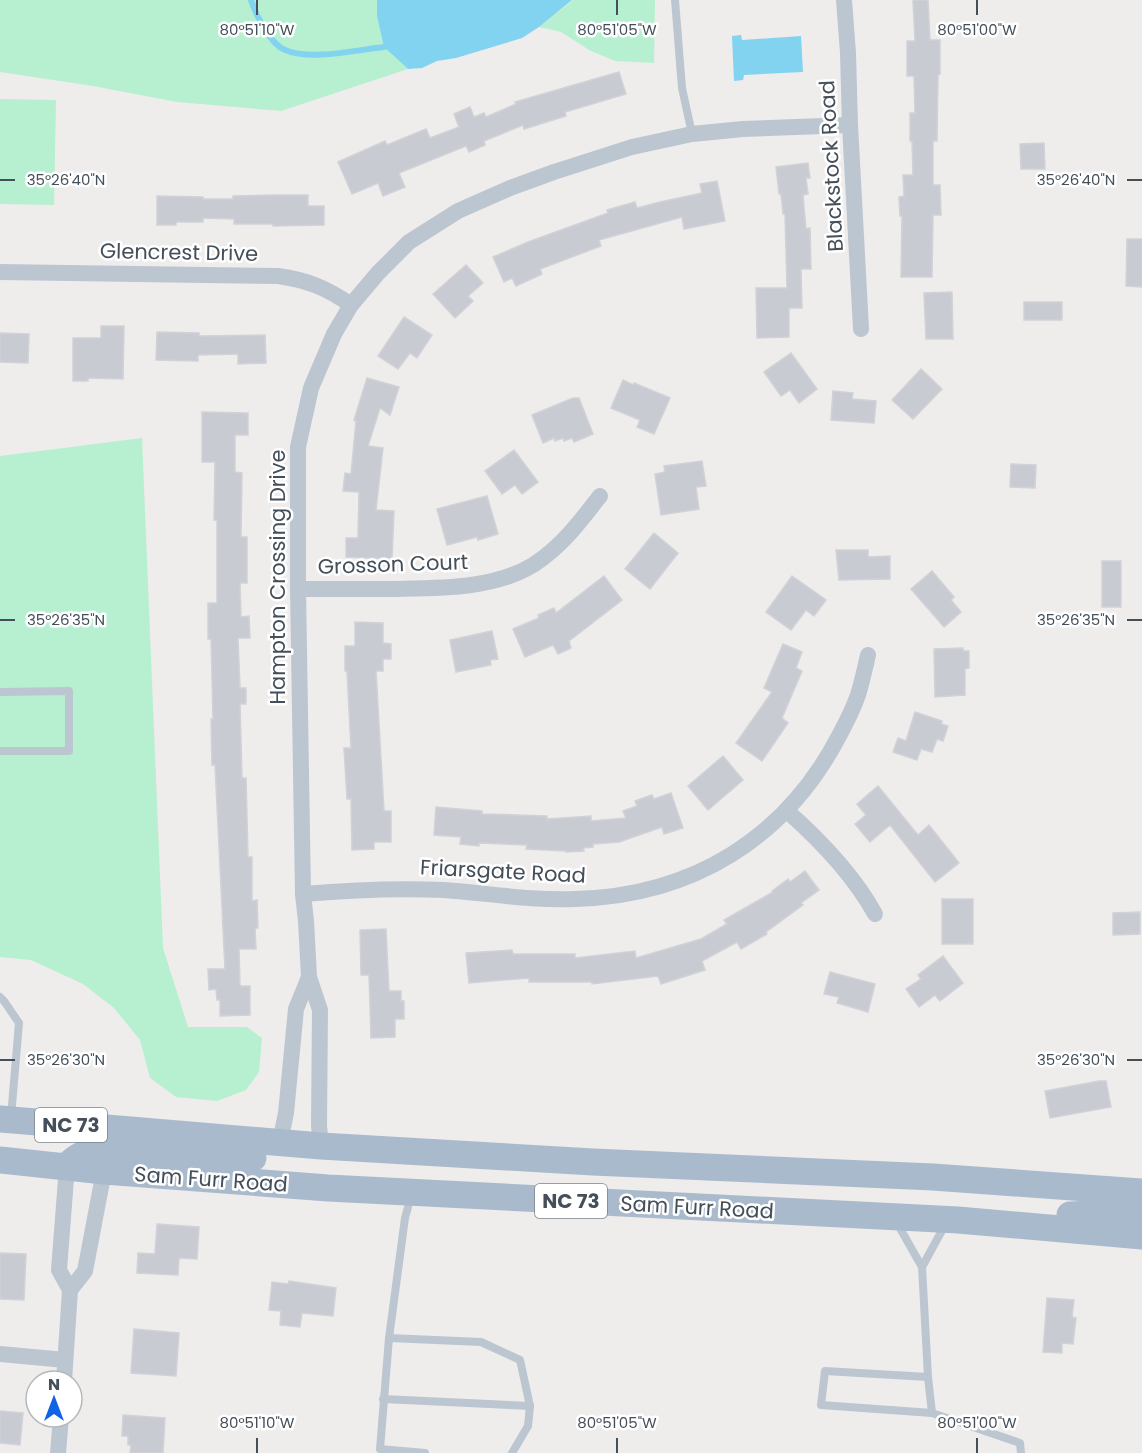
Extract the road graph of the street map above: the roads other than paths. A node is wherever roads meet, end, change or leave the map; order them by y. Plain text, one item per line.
1 (675, 0) edge
2 (844, 0) edge
3 (850, 125) junction
4 (692, 134) junction
5 (0, 272) edge
6 (351, 305) junction
7 (861, 329) dead end
8 (600, 496) dead end
9 (298, 589) junction
10 (868, 655) dead end
11 (0, 692) edge
12 (0, 751) edge
13 (787, 811) junction
14 (303, 894) junction
15 (875, 914) dead end
16 (309, 977) junction
17 (0, 997) edge
18 (5, 1120) edge
19 (280, 1142) junction
20 (321, 1146) junction
21 (467, 1155) junction
22 (0, 1160) edge
23 (67, 1166) junction
24 (104, 1171) junction
25 (412, 1192) junction
26 (1142, 1192) edge
27 (1142, 1215) edge
28 (893, 1217) junction
29 (953, 1220) junction
30 (1142, 1236) edge
31 (922, 1267) junction
32 (70, 1290) junction
33 (389, 1338) junction
34 (0, 1354) edge
35 (65, 1360) junction
36 (65, 1369) edge
37 (928, 1377) junction
38 (383, 1399) junction
39 (530, 1406) junction
40 (932, 1413) junction
41 (60, 1429) edge
42 (380, 1451) edge
43 (58, 1453) edge
44 (425, 1453) edge
45 (512, 1453) edge
46 (1020, 1453) edge

1 - 4 lane
2 - 3 street, Blackstock Road
3 - 4 street, Hampton Crossing Drive
3 - 7 street, Blackstock Road
4 - 6 street, Hampton Crossing Drive
5 - 6 street, Glencrest Drive
6 - 9 street, Hampton Crossing Drive
8 - 9 street, Grosson Court
9 - 14 street, Hampton Crossing Drive
10 - 13 street, Friarsgate Road
11 - 12 lane
13 - 14 street, Friarsgate Road
13 - 15 street
14 - 16 street, Hampton Crossing Drive
16 - 19 street, Hampton Crossing Drive
16 - 20 street, Hampton Crossing Drive
17 - 18 lane
18 - 19 main road, Sam Furr Road / NC 73
19 - 20 main road, Sam Furr Road / NC 73
20 - 21 main road, Sam Furr Road / NC 73
21 - 23 main road
21 - 26 main road, Sam Furr Road / NC 73
22 - 23 main road, Sam Furr Road / NC 73
23 - 24 main road, Sam Furr Road / NC 73
23 - 32 street
24 - 25 main road, Sam Furr Road / NC 73
24 - 32 street
25 - 28 main road, Sam Furr Road / NC 73
25 - 33 lane
27 - 29 main road
28 - 29 main road, Sam Furr Road / NC 73
28 - 31 lane
29 - 30 main road, Sam Furr Road / NC 73
29 - 31 lane
31 - 37 lane
32 - 35 street
33 - 38 lane
33 - 39 lane
34 - 35 street
35 - 36 street
37 - 40 lane
37 - 40 lane
38 - 39 lane
38 - 42 lane
39 - 45 lane
40 - 46 lane
41 - 43 street
42 - 44 lane

